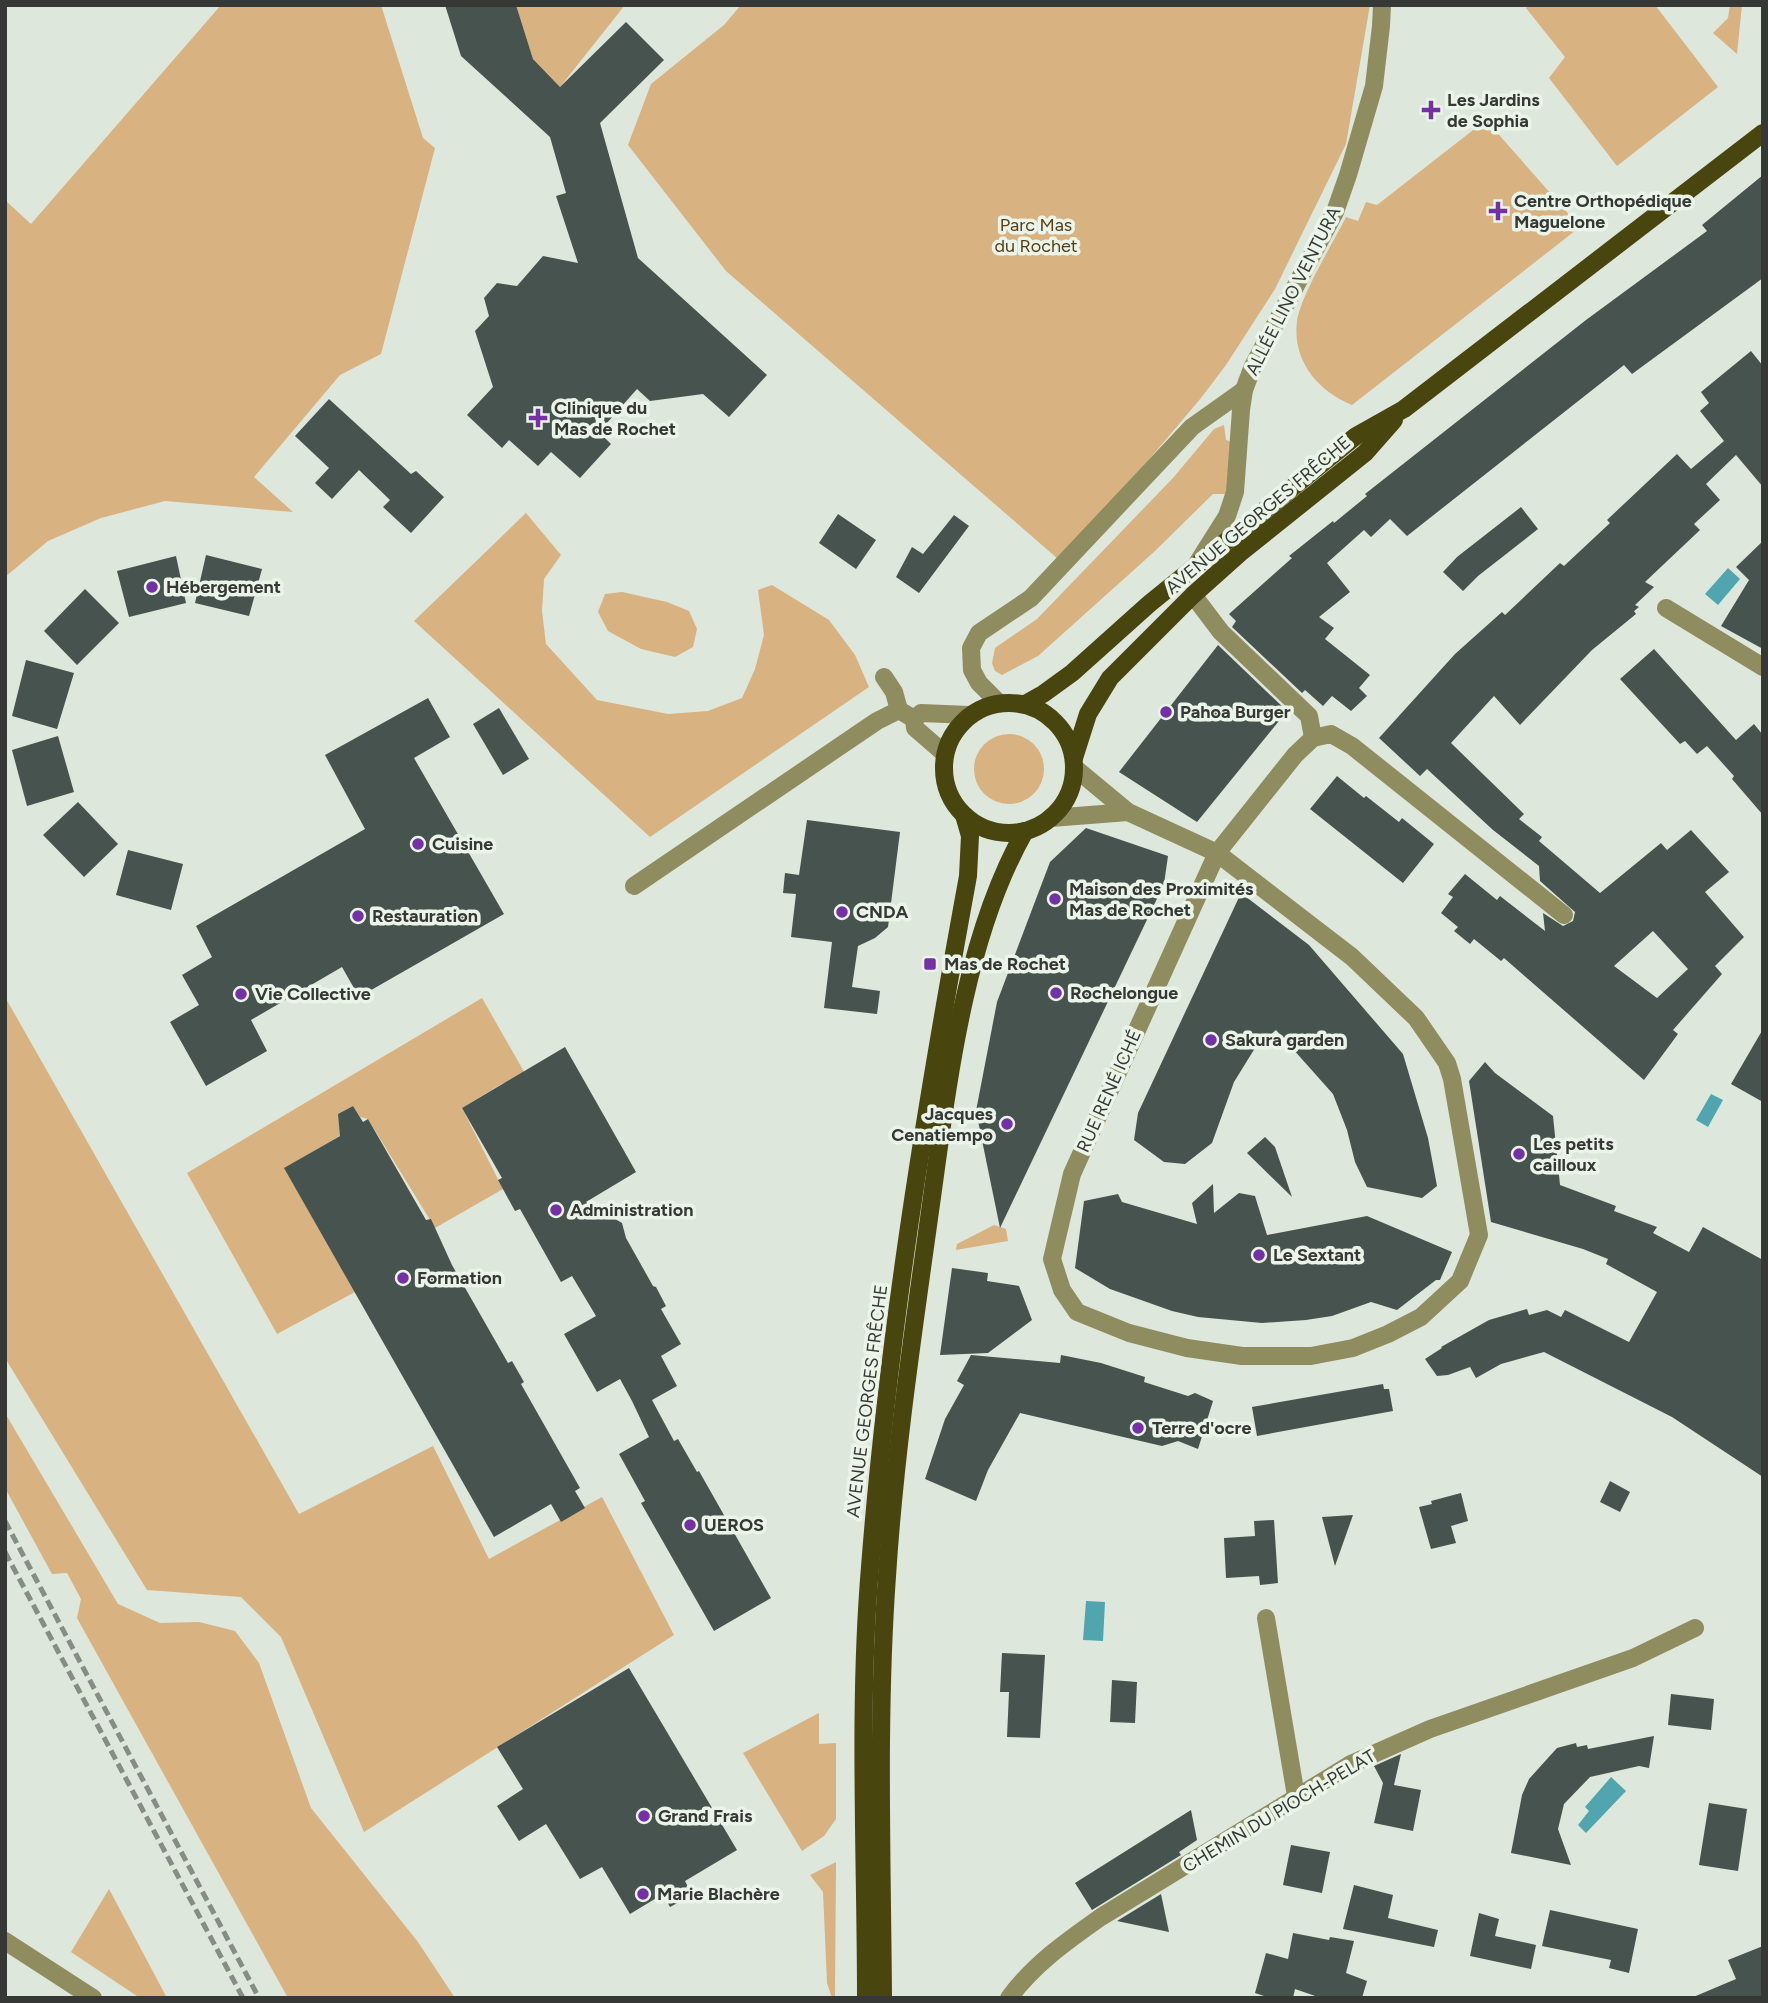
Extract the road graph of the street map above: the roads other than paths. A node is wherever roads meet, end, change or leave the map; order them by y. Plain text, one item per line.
1 (1381, 5) edge
2 (1763, 133) edge
3 (1244, 390) junction
4 (1404, 409) junction
5 (1192, 570) junction
6 (1193, 595) junction
7 (1666, 608) dead end
8 (1763, 667) edge
9 (884, 677) dead end
10 (999, 703) junction
11 (1025, 704) junction
12 (906, 714) junction
13 (970, 715) junction
14 (1313, 738) junction
15 (945, 754) junction
16 (1074, 763) junction
17 (1128, 812) junction
18 (964, 815) junction
19 (1051, 818) junction
20 (1025, 831) junction
21 (1217, 853) junction
22 (634, 886) dead end
23 (1563, 915) dead end
24 (1266, 1618) dead end
25 (1695, 1628) dead end
26 (1296, 1796) junction
27 (5, 1941) edge
28 (93, 1998) edge
29 (866, 1998) edge
30 (883, 1998) edge
31 (1009, 1998) edge

1 - 3 street, ALLÉE LINO VENTURA
2 - 4 main road, AVENUE GEORGES FRÊCHE
3 - 5 street, ALLÉE LINO VENTURA
3 - 10 street
4 - 5 main road, AVENUE GEORGES FRÊCHE
4 - 6 main road, AVENUE GEORGES FRÊCHE
5 - 11 main road, AVENUE GEORGES FRÊCHE
6 - 14 street
6 - 16 main road, AVENUE GEORGES FRÊCHE
7 - 8 street
9 - 12 street
10 - 11 main road
10 - 13 main road
11 - 16 main road
12 - 13 street
12 - 15 street
12 - 22 street
13 - 15 main road
14 - 21 street, RUE RENÉ ICHÉ
14 - 23 street
15 - 18 main road
16 - 17 street
16 - 19 main road
17 - 19 street
17 - 21 street
18 - 20 main road
18 - 29 main road, AVENUE GEORGES FRÊCHE
19 - 20 main road
20 - 30 main road
21 - 21 street, RUE RENÉ ICHÉ
24 - 26 street
25 - 26 street, CHEMIN DU PIOCH-PELAT
26 - 31 street, CHEMIN DU PIOCH-PELAT
27 - 28 street

